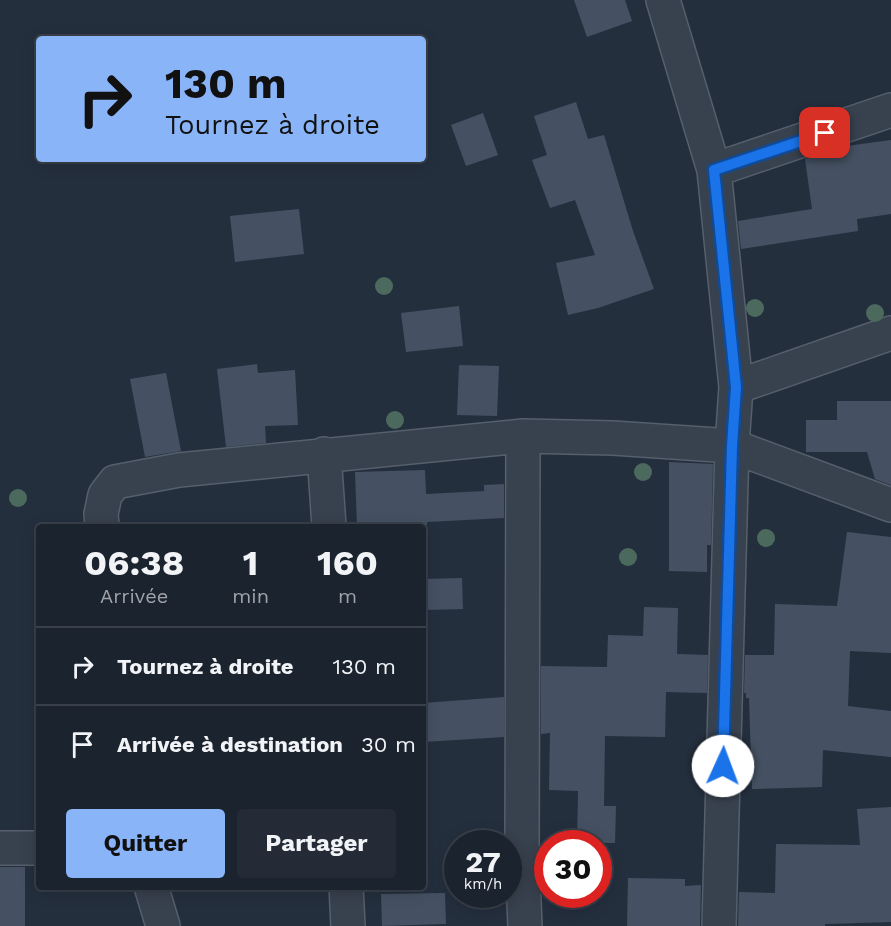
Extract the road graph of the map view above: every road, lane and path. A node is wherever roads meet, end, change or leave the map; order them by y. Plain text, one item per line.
1 (663, 0) edge
2 (891, 110) edge
3 (714, 170) junction
4 (891, 333) edge
5 (736, 387) junction
6 (522, 436) junction
7 (732, 446) junction
8 (324, 454) junction
9 (891, 505) edge
10 (102, 524) edge
11 (329, 524) edge
12 (0, 848) edge
13 (36, 848) edge
14 (152, 890) edge
15 (346, 890) edge
16 (164, 926) edge
17 (348, 926) edge
18 (525, 926) edge
19 (719, 926) edge

1 - 3 street
2 - 3 street
3 - 5 street
4 - 5 street
5 - 7 street
6 - 7 street
6 - 8 street
6 - 18 street
7 - 9 street
7 - 19 street
8 - 10 street
8 - 11 street
12 - 13 street
14 - 16 street
15 - 17 street

